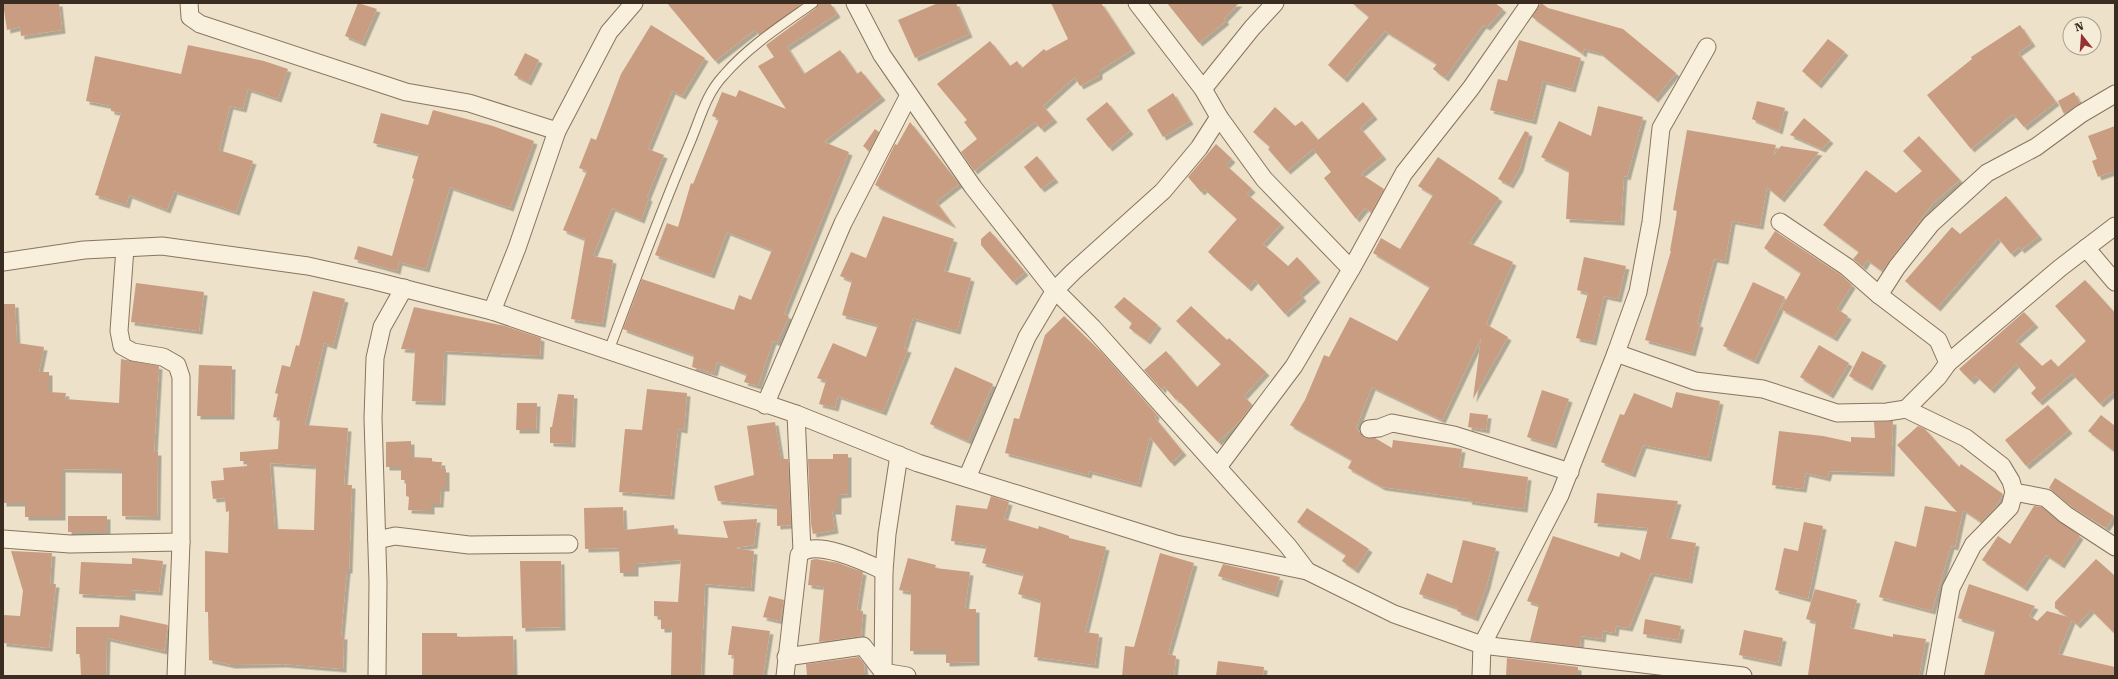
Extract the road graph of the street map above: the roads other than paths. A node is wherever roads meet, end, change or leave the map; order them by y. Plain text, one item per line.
1 (189, 3) edge
2 (634, 3) edge
3 (813, 3) edge
4 (855, 3) edge
5 (1137, 3) edge
6 (1275, 3) edge
7 (1530, 3) edge
8 (1707, 47) dead end
9 (1204, 89) junction
10 (2115, 94) edge
11 (910, 95) junction
12 (1219, 117) junction
13 (557, 131) junction
14 (1780, 222) dead end
15 (2115, 226) edge
16 (125, 248) junction
17 (2086, 248) junction
18 (3, 262) edge
19 (1351, 269) junction
20 (2115, 282) edge
21 (404, 288) junction
22 (1055, 290) junction
23 (1879, 295) junction
24 (492, 311) junction
25 (609, 350) junction
26 (1616, 353) junction
27 (1948, 363) junction
28 (765, 405) junction
29 (1906, 409) junction
30 (796, 414) junction
31 (1369, 429) dead end
32 (899, 455) junction
33 (1218, 467) junction
34 (1570, 472) junction
35 (967, 478) junction
36 (2012, 500) junction
37 (3, 539) edge
38 (377, 540) junction
39 (181, 542) junction
40 (569, 544) dead end
41 (2115, 547) edge
42 (802, 551) junction
43 (884, 571) junction
44 (1307, 571) junction
45 (1482, 645) junction
46 (786, 657) junction
47 (883, 674) edge
48 (176, 676) edge
49 (377, 676) edge
50 (785, 676) edge
51 (907, 676) edge
52 (1480, 676) edge
53 (1743, 676) edge
54 (1935, 676) edge

1 - 13 street
2 - 13 street
3 - 25 lane
4 - 11 street
5 - 9 street
6 - 9 street
7 - 19 street
8 - 26 street
9 - 12 street
10 - 23 street
11 - 22 street
11 - 28 street
12 - 19 street
12 - 22 street
13 - 24 street
14 - 23 street
15 - 17 street
16 - 18 street
16 - 21 street
16 - 39 street
17 - 20 street
17 - 27 street
19 - 33 street
21 - 24 street
21 - 38 street
22 - 33 street
22 - 35 street
23 - 27 street
24 - 25 street
25 - 28 street
26 - 29 street
26 - 34 street
27 - 29 street
28 - 30 street
29 - 36 street
30 - 32 street
30 - 42 street
31 - 34 street
32 - 35 street
32 - 43 street
33 - 44 street
34 - 45 street
35 - 44 street
36 - 41 street
36 - 54 street
37 - 39 street
38 - 40 street
38 - 49 street
39 - 48 street
42 - 43 street
42 - 46 street
43 - 47 street
44 - 45 street
45 - 52 street
45 - 53 street
46 - 47 street
46 - 50 street
47 - 51 street

